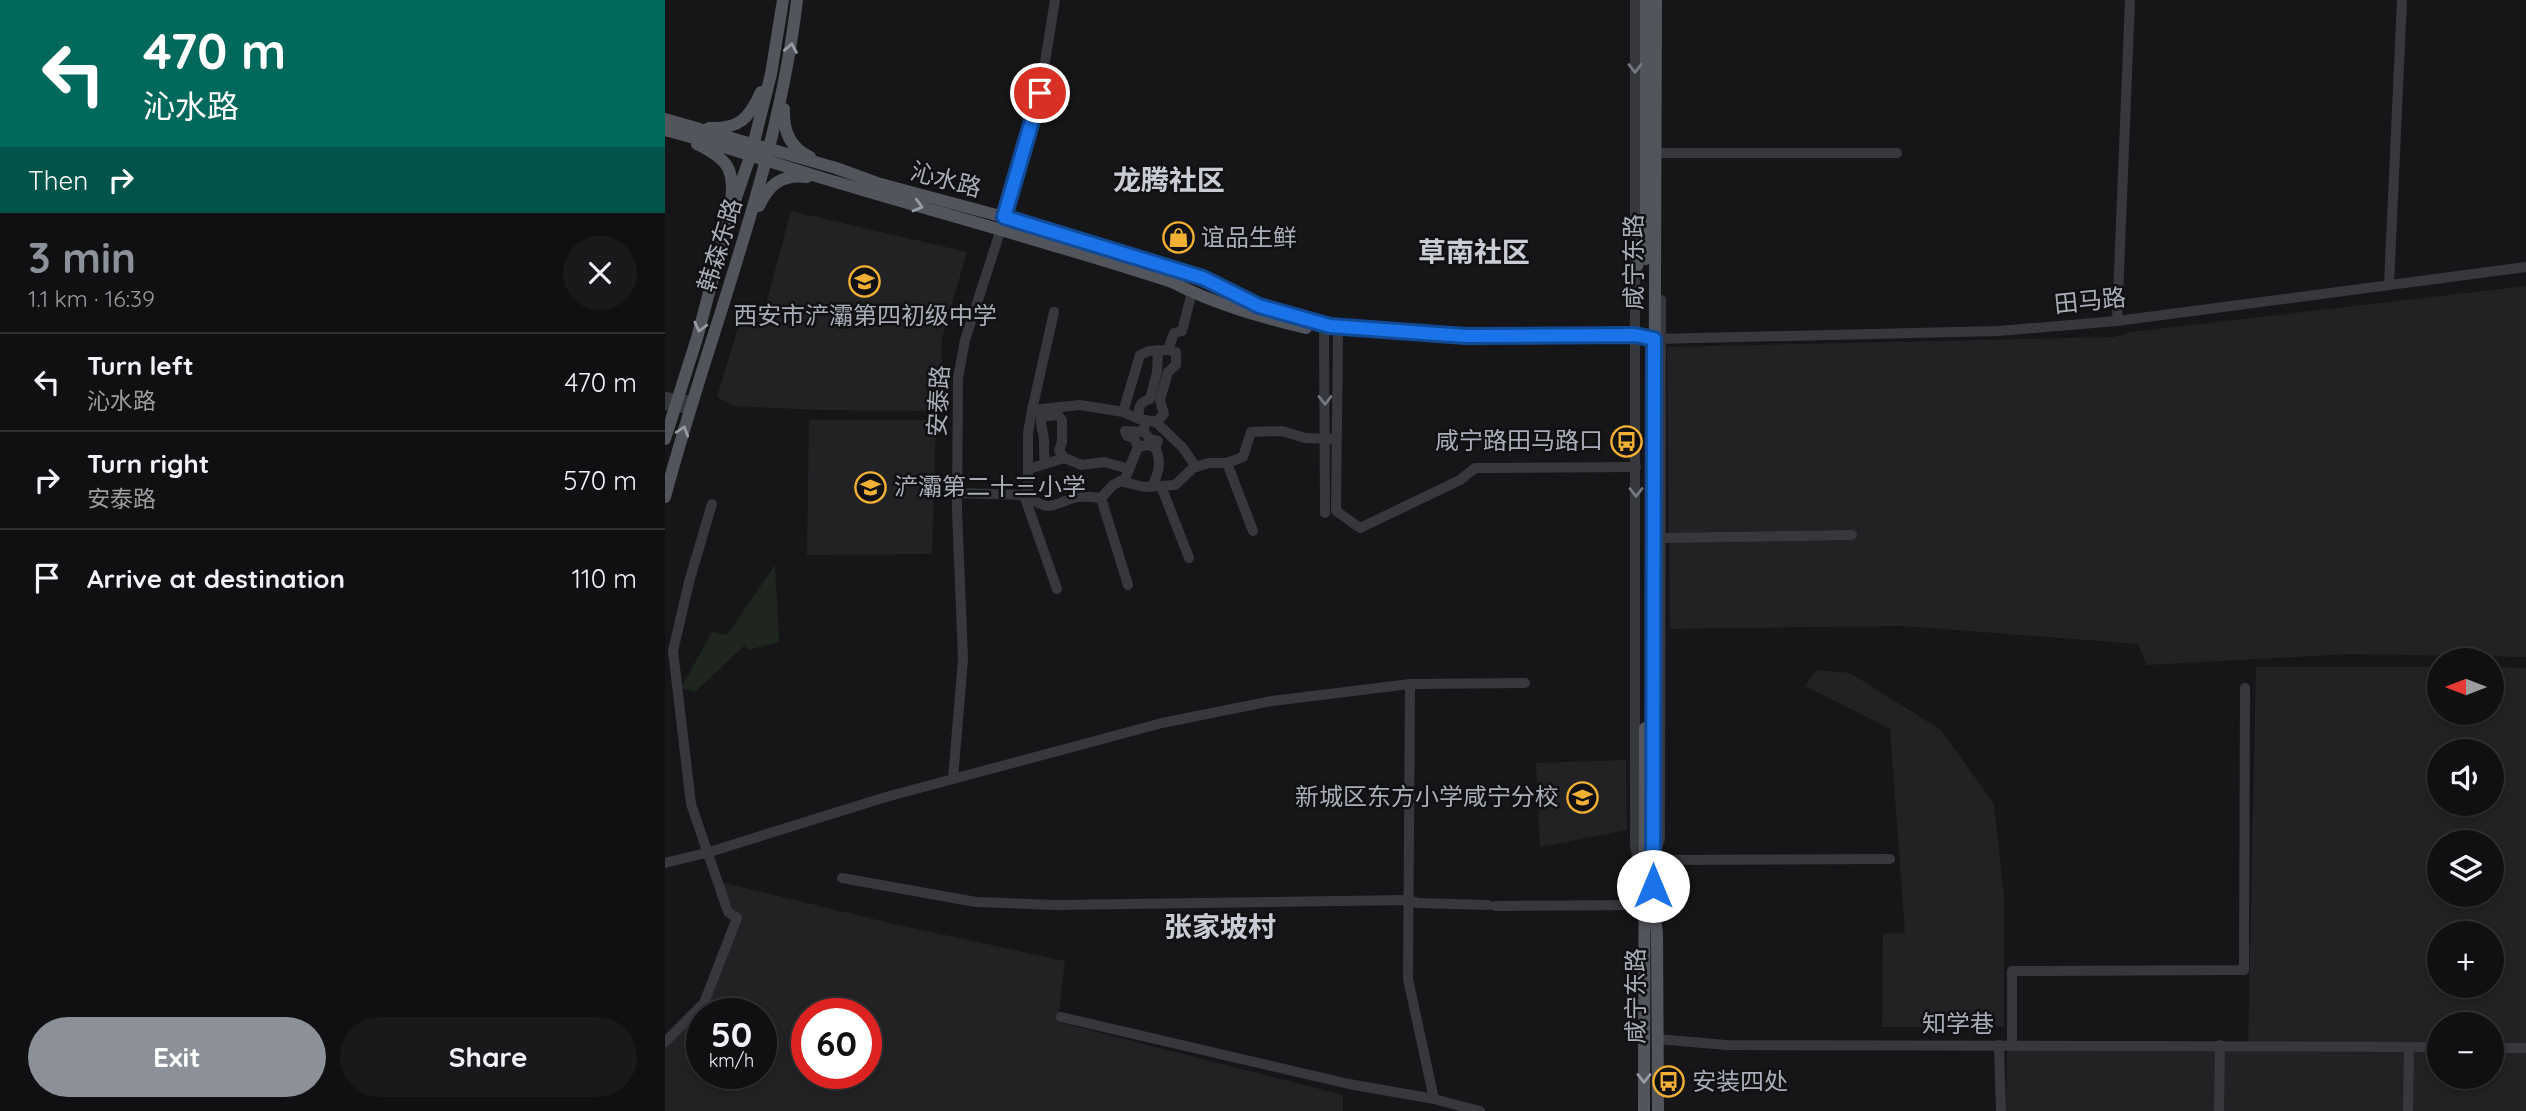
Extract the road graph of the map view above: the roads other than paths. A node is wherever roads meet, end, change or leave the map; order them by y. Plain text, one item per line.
1 (783, 0) edge
2 (797, 0) edge
3 (1055, 0) edge
4 (1635, 0) edge
5 (1646, 0) edge
6 (1656, 0) edge
7 (1662, 0) edge
8 (2130, 0) edge
9 (2402, 0) edge
10 (773, 63) junction
11 (786, 74) junction
12 (681, 124) junction
13 (666, 127) edge
14 (753, 149) junction
15 (1661, 153) junction
16 (1896, 153) dead end
17 (768, 155) junction
18 (836, 168) junction
19 (827, 179) junction
20 (729, 221) junction
21 (1003, 223) junction
22 (746, 235) junction
23 (1646, 247) junction
24 (2526, 267) edge
25 (1635, 270) junction
26 (2389, 285) junction
27 (1192, 292) junction
28 (1054, 312) dead end
29 (2117, 321) junction
30 (1331, 333) junction
31 (1646, 339) junction
32 (1163, 350) junction
33 (1155, 400) junction
34 (671, 401) edge
35 (692, 405) junction
36 (1032, 410) junction
37 (1123, 412) junction
38 (1146, 423) junction
39 (665, 439) edge
40 (1325, 439) junction
41 (1336, 439) junction
42 (1138, 447) junction
43 (1155, 447) junction
44 (1064, 458) junction
45 (1227, 463) junction
46 (1045, 464) junction
47 (1196, 467) junction
48 (1636, 467) junction
49 (1029, 469) junction
50 (1129, 469) junction
51 (1120, 481) junction
52 (1157, 486) junction
53 (957, 493) junction
54 (1024, 495) junction
55 (665, 497) edge
56 (1101, 498) junction
57 (712, 504) dead end
58 (1330, 512) junction
59 (1253, 531) dead end
60 (1852, 535) dead end
61 (1661, 538) junction
62 (1189, 558) dead end
63 (1128, 585) dead end
64 (1057, 589) dead end
65 (1525, 683) dead end
66 (1410, 684) junction
67 (2245, 688) dead end
68 (952, 777) junction
69 (706, 853) junction
70 (1890, 859) dead end
71 (1653, 860) junction
72 (665, 863) edge
73 (842, 878) dead end
74 (1644, 888) junction
75 (1409, 900) junction
76 (1644, 905) junction
77 (1061, 1017) dead end
78 (1657, 1039) junction
79 (665, 1042) edge
80 (1999, 1045) junction
81 (2012, 1045) junction
82 (2220, 1045) junction
83 (2409, 1047) junction
84 (2427, 1047) edge
85 (2504, 1048) edge
86 (2526, 1048) edge
87 (1434, 1099) junction
88 (1481, 1111) edge
89 (1644, 1111) edge
90 (1658, 1111) edge
91 (2001, 1111) edge
92 (2220, 1111) edge
93 (2408, 1111) edge

1 - 10 main road, 韩森东路
11 -> 2 main road, 韩森东路
3 - 21 street, 安泰路
4 -> 25 street
5 - 23 main road, 咸宁东路
6 - 31 main road, 咸宁东路
7 - 15 street
8 - 29 street
9 - 26 street
10 - 12 main road
10 - 14 main road, 韩森东路
11 - 17 main road, 韩森东路
11 - 18 main road
12 - 13 main road, 沁水路
12 - 14 main road, 沁水路
13 - 14 main road, 沁水路
13 - 20 main road
14 - 17 main road, 沁水路
14 - 20 main road, 韩森东路
15 - 16 street
15 - 31 street
17 - 18 main road, 沁水路
17 - 19 main road, 沁水路
17 - 22 main road, 韩森东路
18 - 21 main road, 沁水路
19 -> 21 main road, 沁水路
19 - 22 main road
20 -> 34 main road, 韩森东路
21 - 27 main road, 沁水路
21 - 31 main road, 沁水路
21 - 53 street, 安泰路
22 - 35 main road, 韩森东路
23 - 25 main road
23 - 31 main road, 咸宁东路
24 - 26 street, 田马路
25 - 31 street
26 - 29 street, 田马路
27 - 30 main road, 沁水路
27 - 32 street
28 - 36 street
29 - 31 street, 田马路
30 - 31 main road, 沁水路
30 -> 40 street
30 - 41 street
31 - 48 street
31 - 61 street
31 - 71 main road, 咸宁东路
31 - 74 main road, 咸宁东路
32 - 33 street
32 - 33 street
32 - 37 street
33 - 38 street
33 - 38 street
34 - 35 street
34 - 39 main road, 韩森东路
55 -> 35 main road, 韩森东路
36 - 37 street
36 - 49 street
37 - 38 street
38 - 42 street
38 - 43 street
38 - 47 street
40 - 41 street
40 - 45 street
40 - 58 street
41 - 58 street
42 - 43 street
42 - 50 street
43 - 52 street
44 - 46 street
44 - 46 street
44 - 50 street
45 - 47 street
45 - 59 street
46 - 49 street
47 - 52 street
48 - 58 street
48 -> 74 street
49 - 54 street
50 - 51 street
51 - 52 street
51 - 56 street
52 - 62 street
53 - 54 street
53 - 68 street, 安泰路
54 - 56 street
54 - 64 street
56 - 63 street
57 - 69 street
60 - 61 street
61 - 71 street
65 - 66 street
66 - 68 street
66 - 75 street
67 - 81 street
68 - 69 street
69 - 72 street
69 - 79 street
70 - 71 street
71 - 78 main road, 咸宁东路
73 - 75 street
74 - 76 main road, 咸宁东路
75 - 76 street
75 - 87 street
76 -> 89 main road, 咸宁东路
77 - 87 street
78 - 80 street, 知学巷
78 - 90 main road, 咸宁东路
80 - 81 street, 知学巷
80 - 91 street
81 - 82 street, 知学巷
82 - 83 street, 知学巷
82 - 92 street
83 - 84 street, 知学巷
83 - 93 street
85 - 86 street
87 - 88 street

